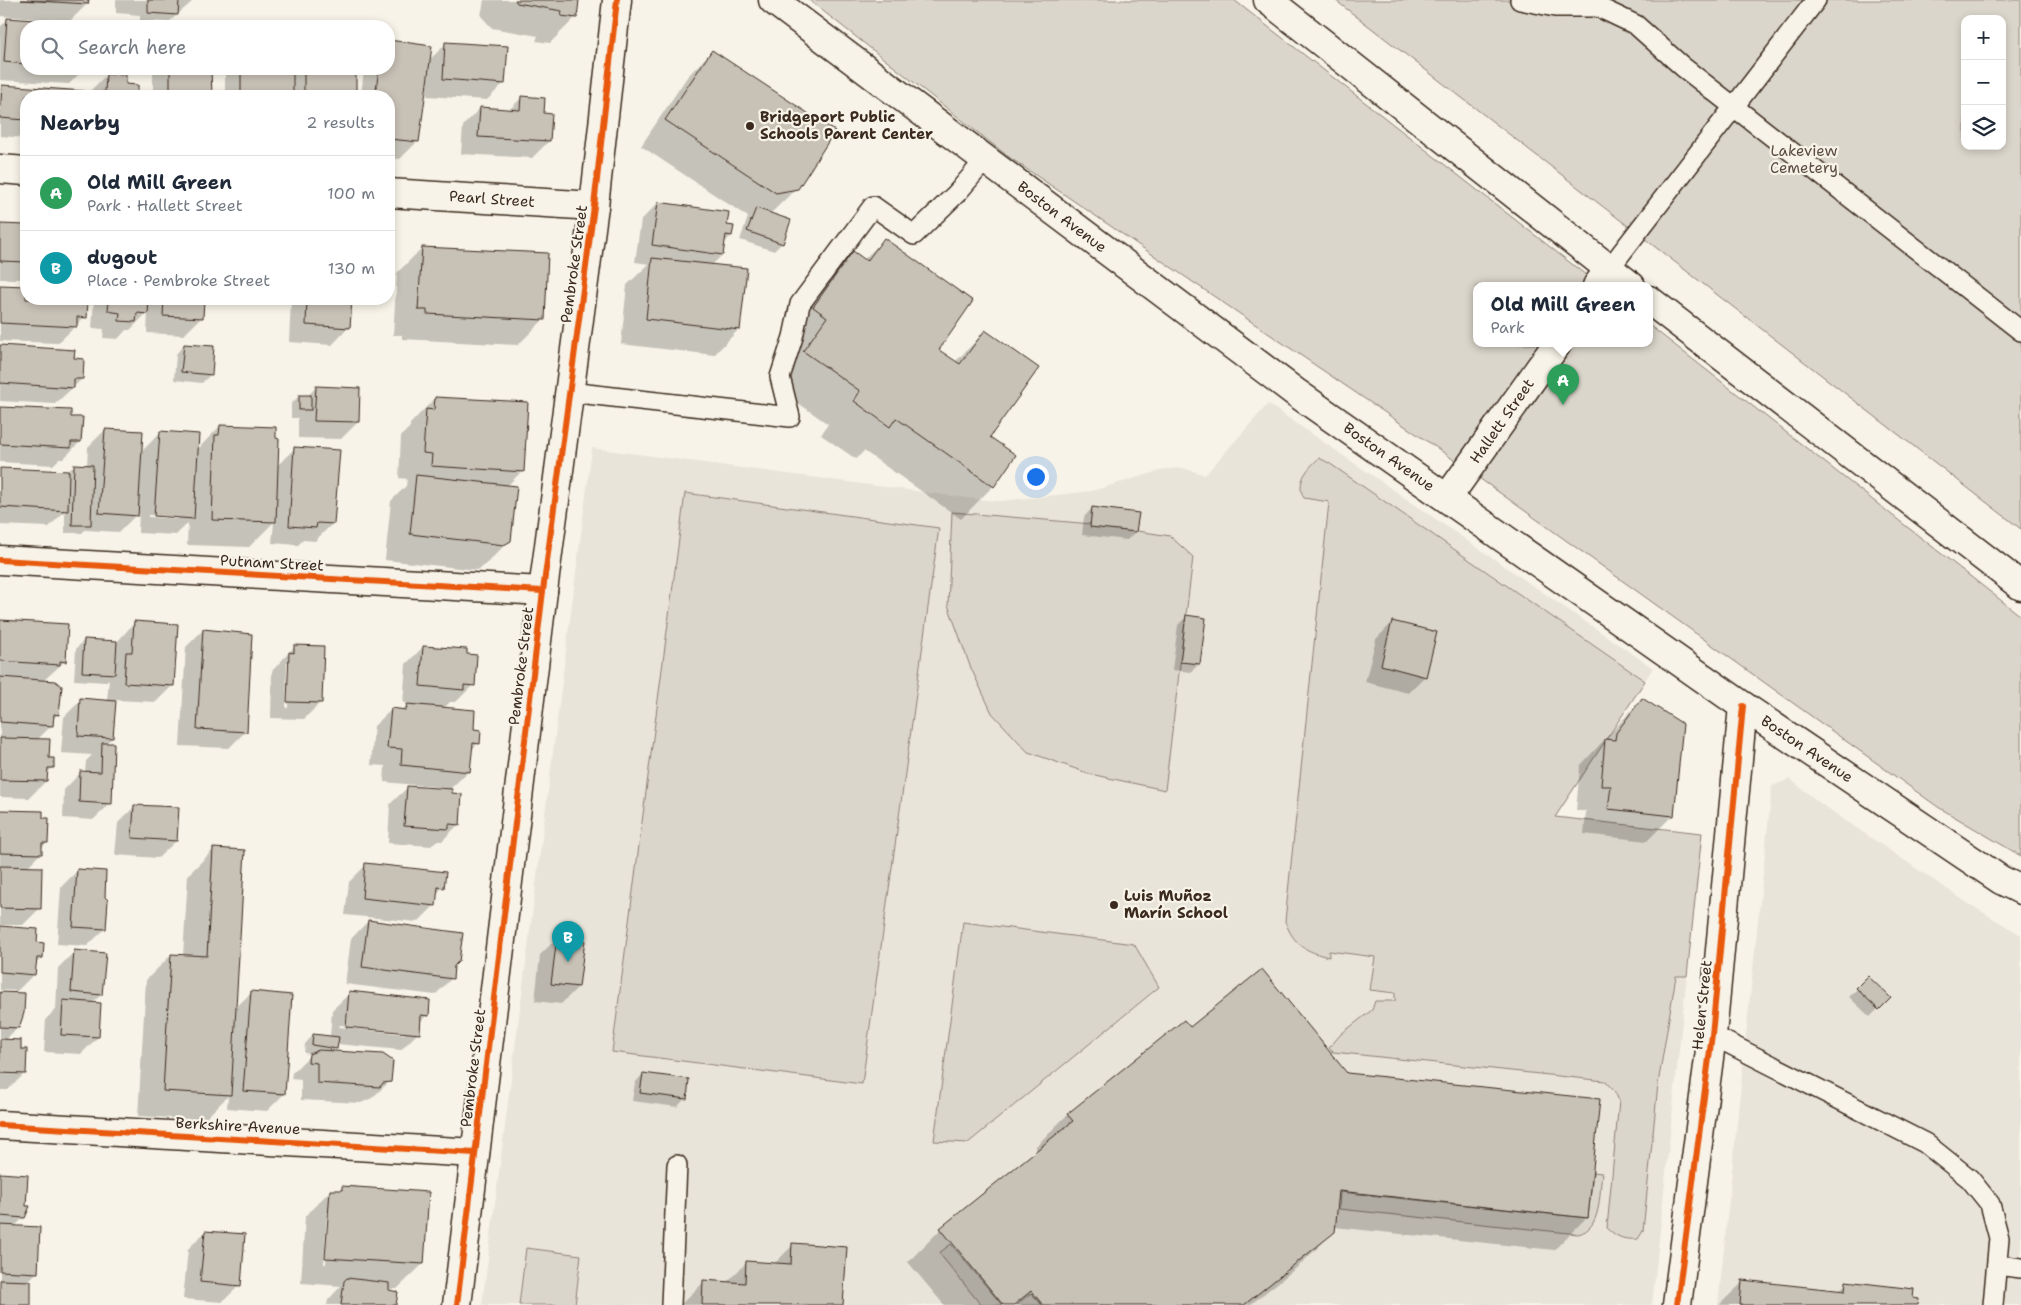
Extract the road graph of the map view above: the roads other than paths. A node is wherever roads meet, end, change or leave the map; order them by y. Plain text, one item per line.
1 (617, 0) edge
2 (773, 0) edge
3 (1268, 0) edge
4 (1520, 0) edge
5 (1816, 0) edge
6 (1736, 108) junction
7 (985, 160) junction
8 (0, 169) edge
9 (20, 171) edge
10 (395, 193) edge
11 (594, 206) junction
12 (1603, 278) edge
13 (1617, 282) edge
14 (1653, 303) edge
15 (2021, 331) edge
16 (1554, 347) edge
17 (570, 392) junction
18 (1448, 498) junction
19 (0, 560) edge
20 (2021, 586) edge
21 (543, 591) junction
22 (1743, 706) junction
23 (2021, 890) edge
24 (1712, 1035) junction
25 (0, 1125) edge
26 (475, 1153) junction
27 (677, 1165) dead end
28 (1997, 1265) junction
29 (2021, 1268) edge
30 (457, 1305) edge
31 (671, 1305) edge
32 (1677, 1305) edge
33 (1993, 1305) edge

1 - 11 street, Pembroke Street
2 - 7 street, Boston Avenue
3 - 12 street
4 - 6 lane
5 - 6 lane
6 - 12 lane
6 - 15 lane
7 - 17 lane
7 - 18 street, Boston Avenue
8 - 9 street
10 - 11 street, Pearl Street
11 - 17 street, Pembroke Street
12 - 13 street
14 - 20 street
16 - 18 street, Hallett Street
17 - 21 street, Pembroke Street
18 - 22 street, Boston Avenue
19 - 21 street, Putnam Street
21 - 26 street, Pembroke Street
22 - 23 street, Boston Avenue
22 - 24 street, Helen Street
24 - 28 lane
24 - 32 street, Helen Street
25 - 26 street, Berkshire Avenue
26 - 30 street, Pembroke Street
27 - 31 lane
28 - 29 lane
28 - 33 lane

